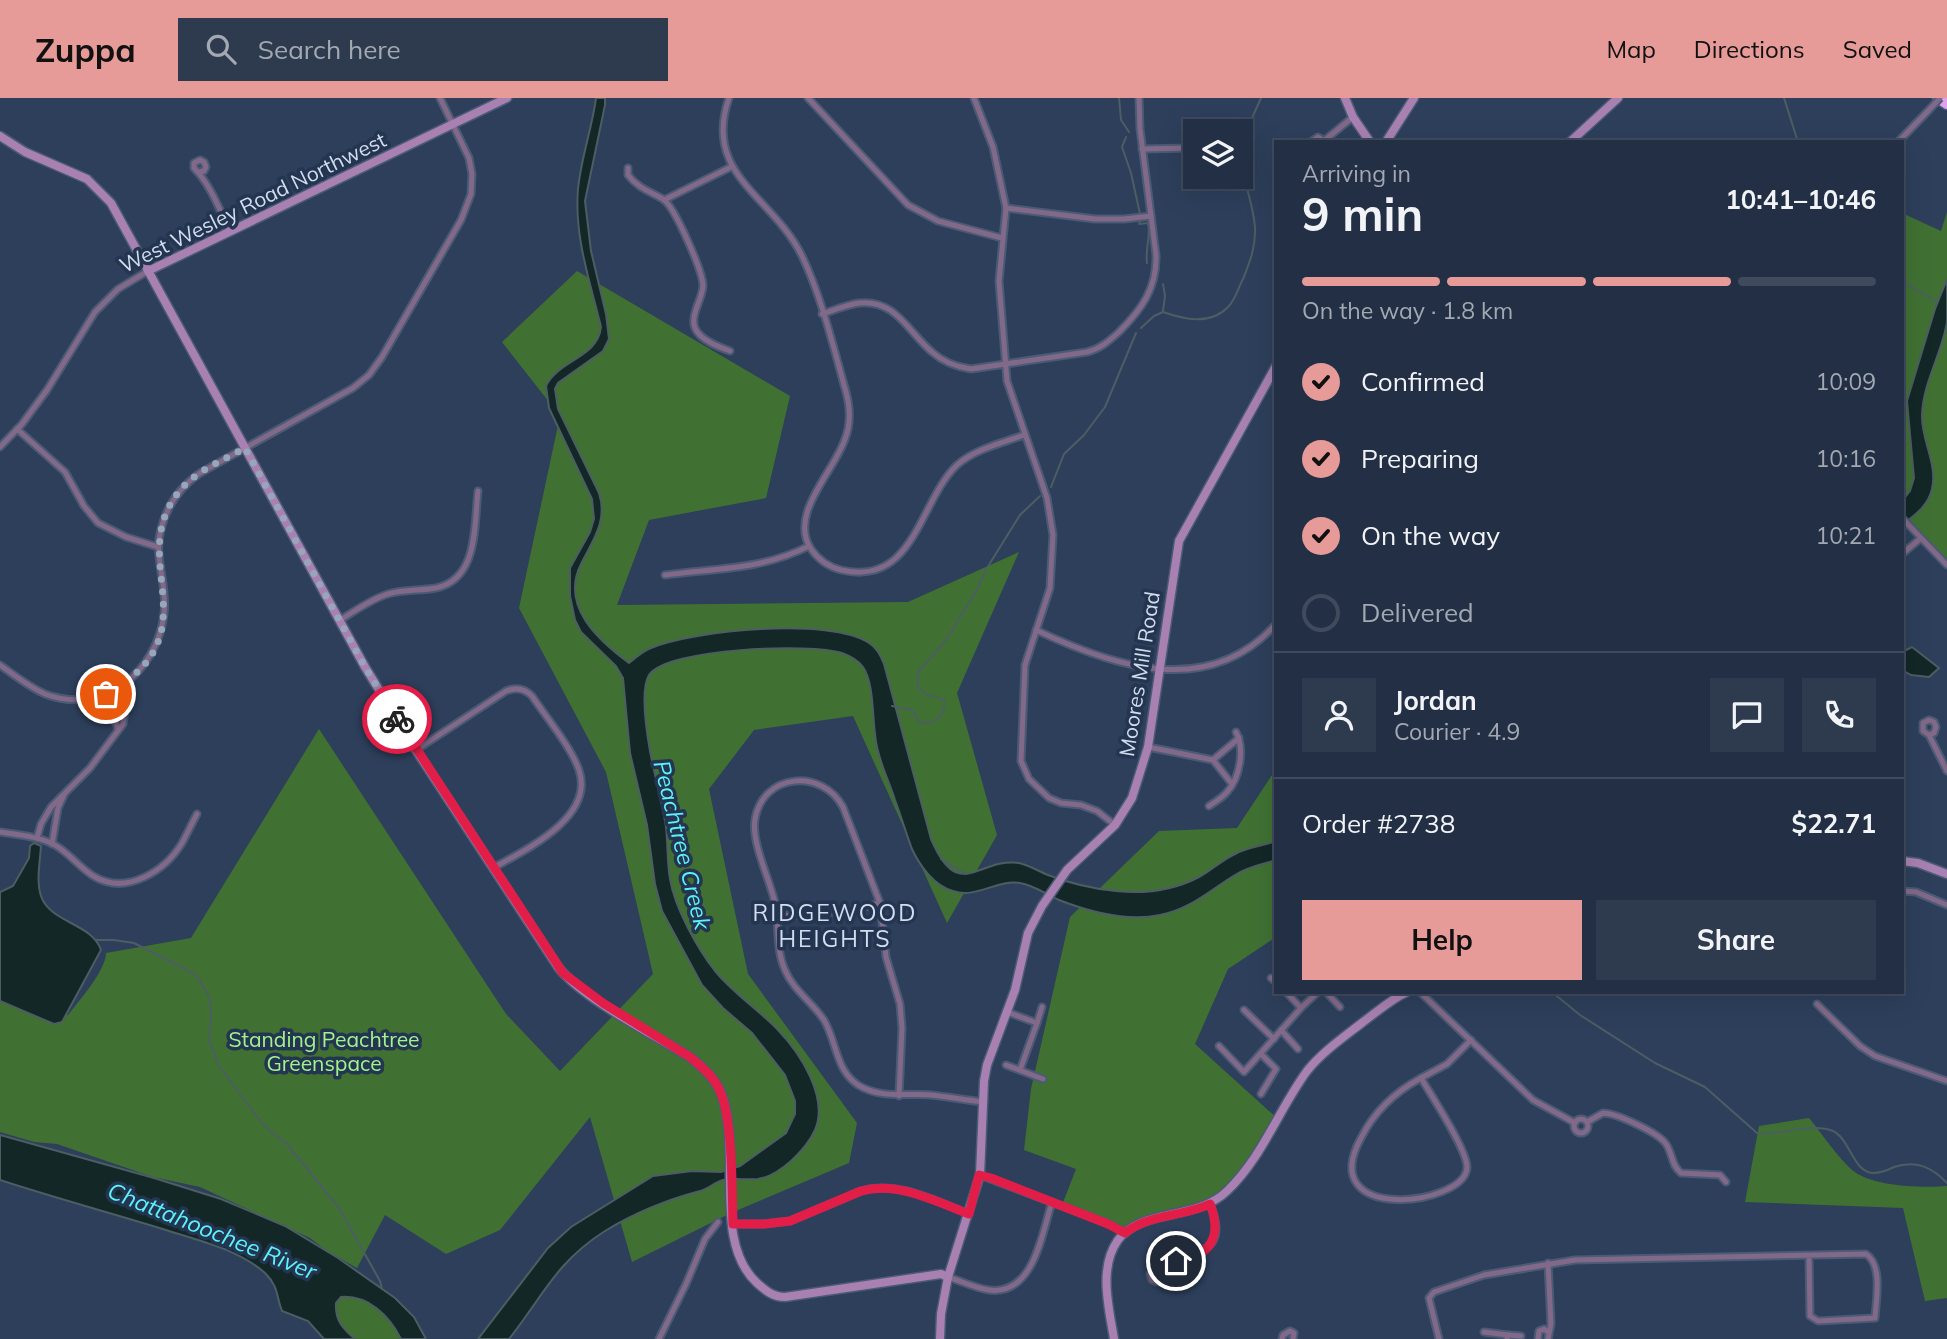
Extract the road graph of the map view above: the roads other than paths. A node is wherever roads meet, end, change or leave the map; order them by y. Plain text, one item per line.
1 (440, 98) edge
2 (507, 98) edge
3 (729, 98) edge
4 (808, 98) edge
5 (974, 98) edge
6 (1139, 98) edge
7 (1345, 98) edge
8 (1414, 98) edge
9 (1618, 98) edge
10 (1939, 98) edge
11 (1947, 104) edge
12 (1353, 117) junction
13 (453, 124) junction
14 (0, 136) edge
15 (1327, 140) edge
16 (1369, 140) edge
17 (1387, 140) edge
18 (1572, 140) edge
19 (1900, 140) edge
20 (1183, 148) edge
21 (1142, 149) junction
22 (731, 167) junction
23 (628, 168) dead end
24 (199, 172) dead end
25 (664, 200) junction
26 (1006, 208) junction
27 (1151, 216) junction
28 (230, 232) junction
29 (1002, 238) junction
30 (148, 271) junction
31 (822, 314) junction
32 (730, 351) dead end
33 (1004, 365) junction
34 (1274, 370) edge
35 (17, 429) junction
36 (1024, 435) junction
37 (0, 447) edge
38 (245, 448) junction
39 (478, 491) dead end
40 (1904, 520) edge
41 (1922, 538) junction
42 (809, 546) junction
43 (158, 547) junction
44 (1904, 552) edge
45 (1947, 565) edge
46 (665, 575) dead end
47 (340, 620) junction
48 (1274, 626) edge
49 (1036, 630) junction
50 (0, 665) edge
51 (1160, 669) junction
52 (119, 687) junction
53 (106, 694) junction
54 (118, 729) junction
55 (1929, 735) dead end
56 (1148, 747) junction
57 (416, 750) junction
58 (1213, 760) junction
59 (1947, 771) edge
60 (1232, 785) junction
61 (64, 795) junction
62 (1209, 806) dead end
63 (197, 814) dead end
64 (1115, 825) junction
65 (0, 832) edge
66 (37, 838) junction
67 (52, 844) junction
68 (1904, 862) edge
69 (493, 868) junction
70 (1947, 874) edge
71 (1904, 891) edge
72 (880, 903) junction
73 (1947, 905) edge
74 (777, 916) junction
75 (1288, 994) edge
76 (1316, 994) edge
77 (1327, 994) edge
78 (1404, 994) edge
79 (1422, 994) edge
80 (1817, 1004) dead end
81 (1042, 1007) dead end
82 (1340, 1007) dead end
83 (1301, 1008) junction
84 (1244, 1010) dead end
85 (1007, 1012) junction
86 (1037, 1023) junction
87 (1281, 1030) junction
88 (1274, 1039) junction
89 (1471, 1040) junction
90 (1219, 1046) dead end
91 (1298, 1049) dead end
92 (1261, 1054) junction
93 (1006, 1065) dead end
94 (1020, 1070) junction
95 (1421, 1078) junction
96 (1043, 1079) dead end
97 (1947, 1081) edge
98 (1261, 1094) dead end
99 (898, 1096) junction
100 (984, 1102) junction
101 (1587, 1122) junction
102 (1575, 1123) junction
103 (979, 1175) junction
104 (1726, 1182) dead end
105 (1052, 1202) junction
106 (1210, 1204) junction
107 (969, 1214) junction
108 (718, 1222) dead end
109 (733, 1224) junction
110 (1125, 1233) junction
111 (1809, 1256) junction
112 (1548, 1264) junction
113 (1163, 1270) dead end
114 (947, 1277) junction
115 (1484, 1332) dead end
116 (1548, 1335) edge
117 (1521, 1336) dead end
118 (1498, 1337) edge
119 (1508, 1337) edge
120 (659, 1339) edge
121 (940, 1339) edge
122 (1114, 1339) edge
123 (1282, 1339) edge
124 (1293, 1339) edge
125 (1439, 1339) edge
126 (1538, 1339) edge

1 - 13 street
2 - 13 street, West Wesley Road Northwest
3 - 22 street
4 - 29 street
5 - 26 street
6 - 21 street
7 - 12 street
8 - 17 street
9 - 18 street
10 - 11 highway
10 - 19 street, bridge
12 - 15 street
12 - 16 street
13 - 28 street, West Wesley Road Northwest
13 - 38 street
14 - 30 street
20 - 21 street
21 - 27 street
22 - 25 street
22 - 31 street
23 - 25 street
24 - 28 street
25 - 32 street
26 - 27 street
26 - 29 street
27 - 33 street
28 - 30 street, West Wesley Road Northwest
29 - 33 street
30 - 35 street, West Wesley Road Northwest
30 - 38 street
31 - 33 street
31 - 42 street
33 - 36 street
34 - 51 street, Moores Mill Road
35 - 37 street, West Wesley Road Northwest
35 - 43 street
36 - 42 street
36 - 49 street
38 - 43 street
38 - 47 street
39 - 47 street
40 - 41 street
41 - 44 street
41 - 45 street
42 - 46 street
43 - 52 street
47 - 57 street
48 - 51 street
49 - 51 street
49 - 64 street
50 - 53 street
51 - 56 street, Moores Mill Road
52 - 53 street
52 - 54 street
53 - 54 street
54 - 61 street
55 - 59 street
56 - 58 street
56 - 64 street, Moores Mill Road
57 - 69 street
57 - 69 street
58 - 60 street
58 - 60 street
60 - 62 street
61 - 66 street
61 - 67 street
63 - 67 street
64 - 85 street, Moores Mill Road
65 - 66 street
66 - 67 street
68 - 70 street
69 - 109 street
71 - 73 street
72 - 74 street
72 - 74 street
72 - 99 street
74 - 99 street
75 - 83 street
76 - 83 street
77 - 82 street
78 - 106 street
79 - 89 street
80 - 97 street
81 - 86 street
83 - 87 street
84 - 88 street
85 - 86 street
85 - 100 street, Moores Mill Road
86 - 94 street
87 - 88 street
87 - 91 street
88 - 92 street
89 - 95 street
89 - 102 street
90 - 92 street
92 - 98 street
93 - 94 street
94 - 96 street
95 - 95 street
99 - 100 street
100 - 103 street, Moores Mill Road
101 - 102 street
101 - 102 street
101 - 104 street
103 - 105 street
103 - 107 street, Moores Mill Road
105 - 110 street
105 - 114 street
106 - 110 street
106 - 113 street
107 - 109 street
107 - 114 street, Moores Mill Road
108 - 120 street
109 - 114 street
110 - 122 street
111 - 111 street
111 - 112 street
112 - 116 street
112 - 125 street
114 - 121 street, Moores Mill Road
115 - 118 street
116 - 126 street
117 - 119 street
118 - 119 street
123 - 124 street

